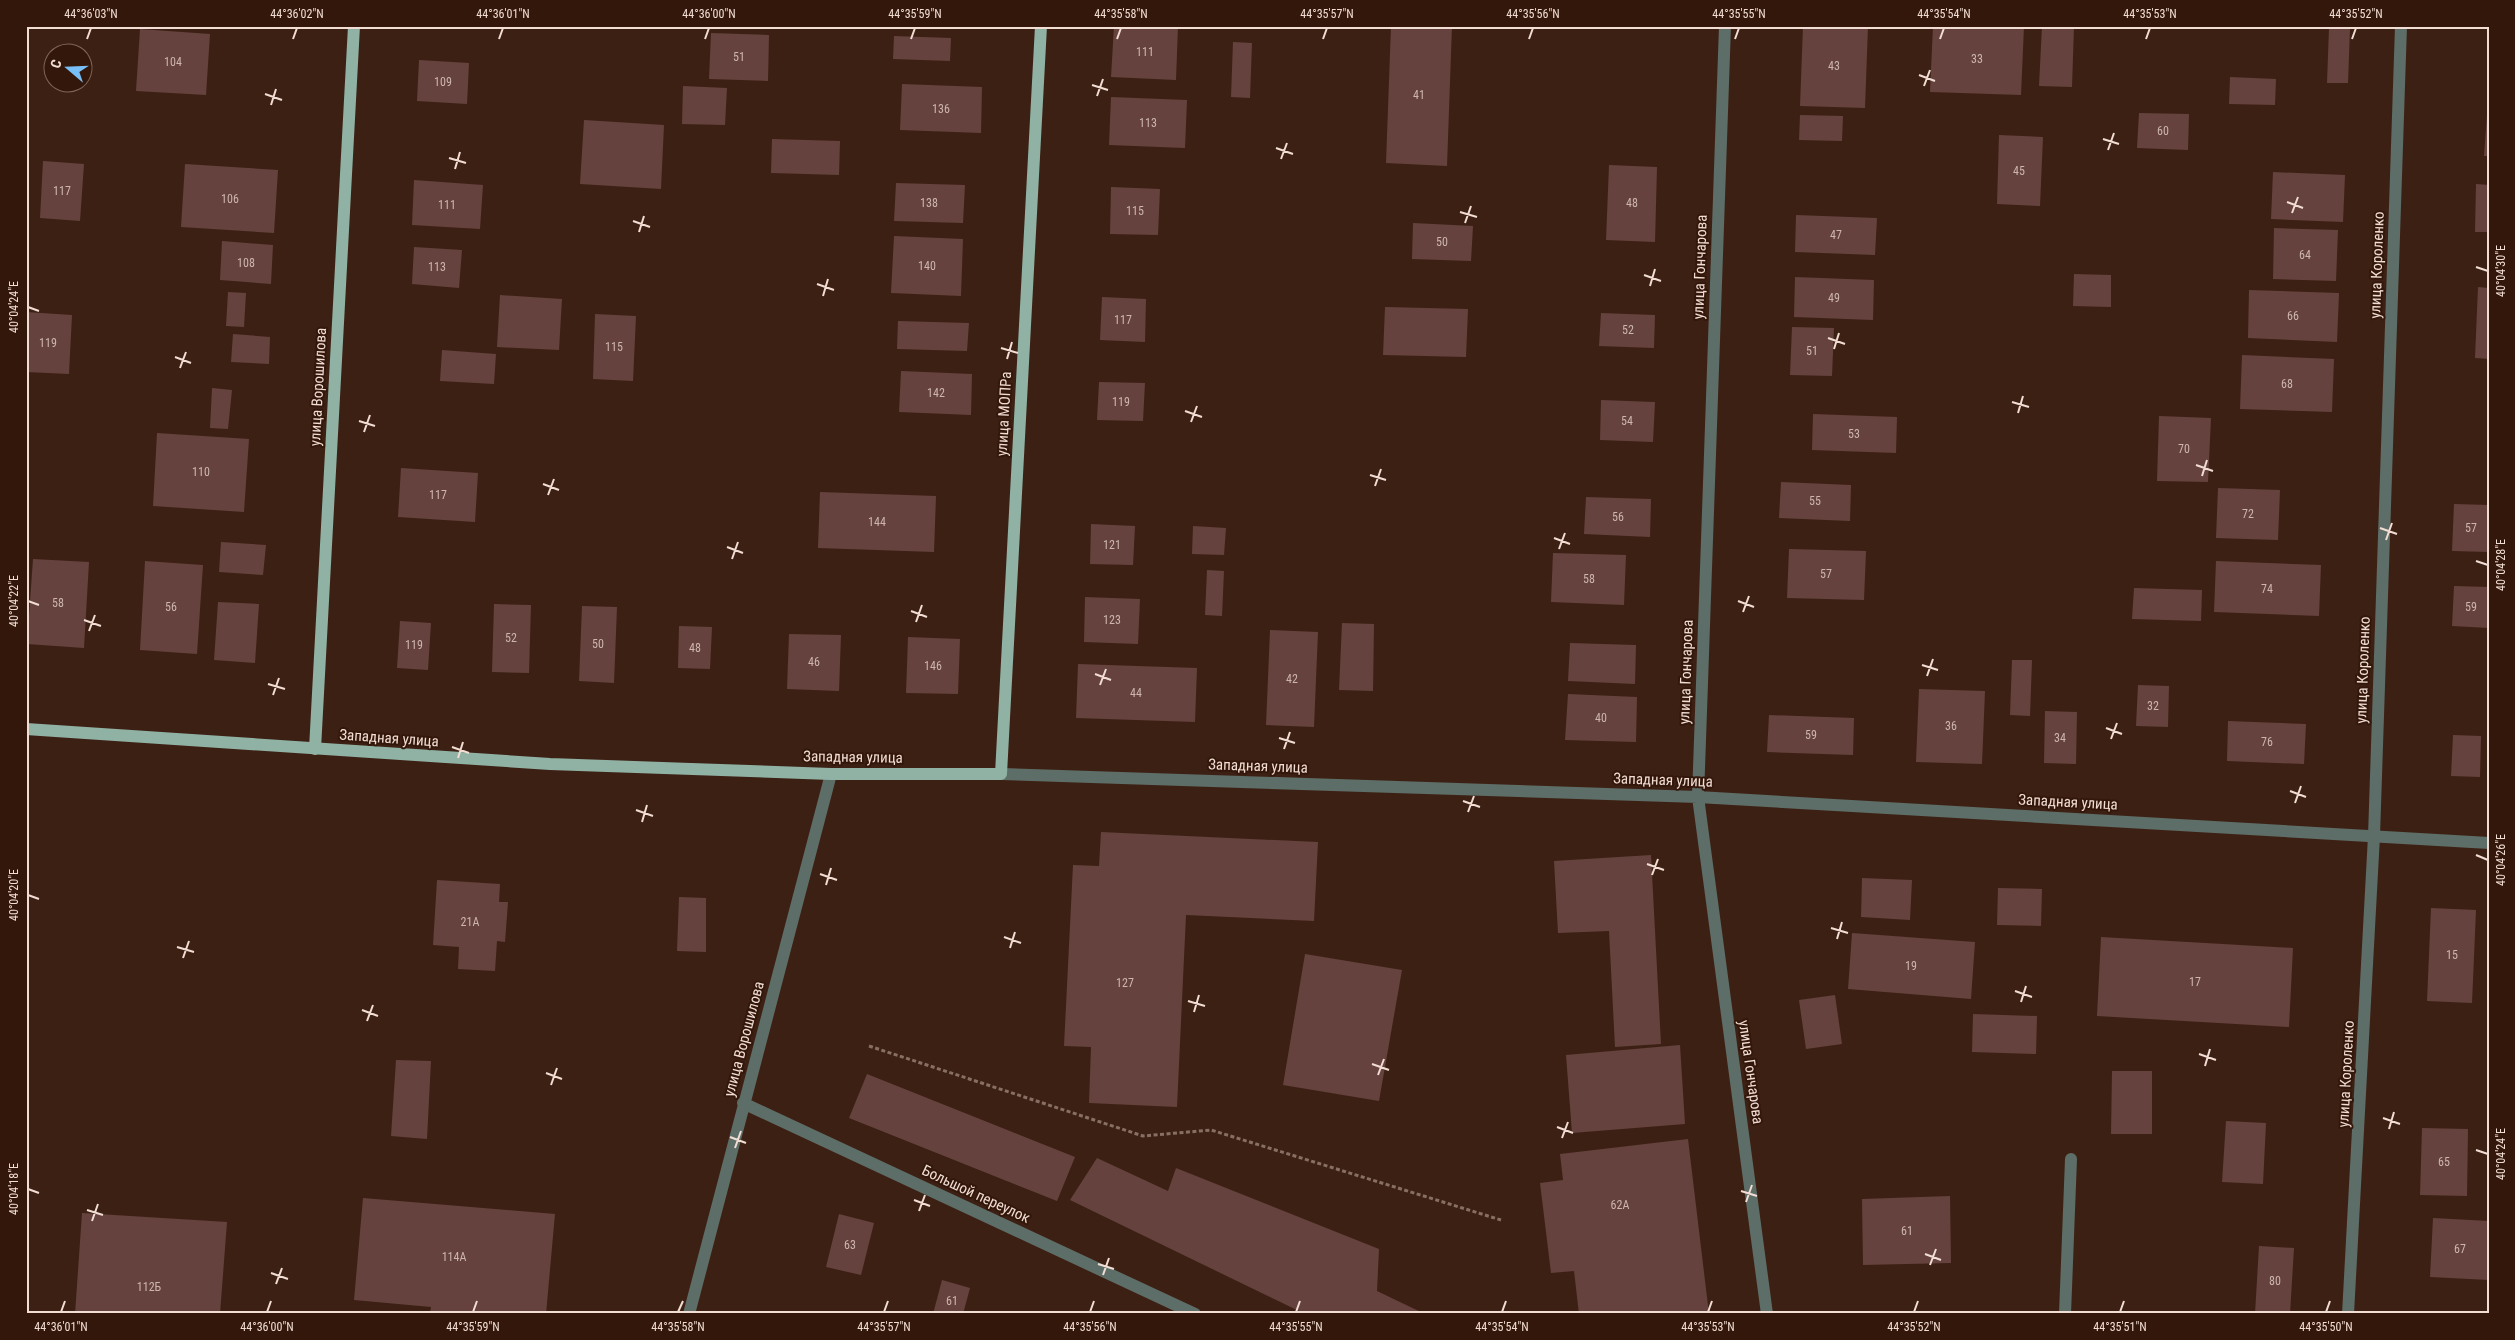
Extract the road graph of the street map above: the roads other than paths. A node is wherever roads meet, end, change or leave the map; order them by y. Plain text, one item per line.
1 (354, 26) edge
2 (1040, 26) edge
3 (1724, 26) edge
4 (2401, 26) edge
5 (26, 729) edge
6 (315, 749) junction
7 (831, 774) junction
8 (1001, 774) junction
9 (1698, 797) junction
10 (2374, 836) junction
11 (2489, 843) edge
12 (744, 1103) junction
13 (2071, 1159) dead end
14 (688, 1314) edge
15 (1195, 1314) edge
16 (1767, 1314) edge
17 (2065, 1314) edge
18 (2348, 1314) edge

1 - 6 main road, улица Ворошилова
2 - 8 main road, улица МОПРа
3 - 9 street, улица Гончарова
4 - 10 street, улица Короленко
5 - 6 main road, Западная улица
6 - 7 main road, Западная улица
7 - 8 main road, Западная улица
7 - 12 street, улица Ворошилова
8 - 9 street, Западная улица
9 - 10 street, Западная улица
9 - 16 street, улица Гончарова
10 - 11 street, Западная улица
10 - 18 street, улица Короленко
12 - 14 street, улица Ворошилова
12 - 15 street, Большой переулок
13 - 17 street

